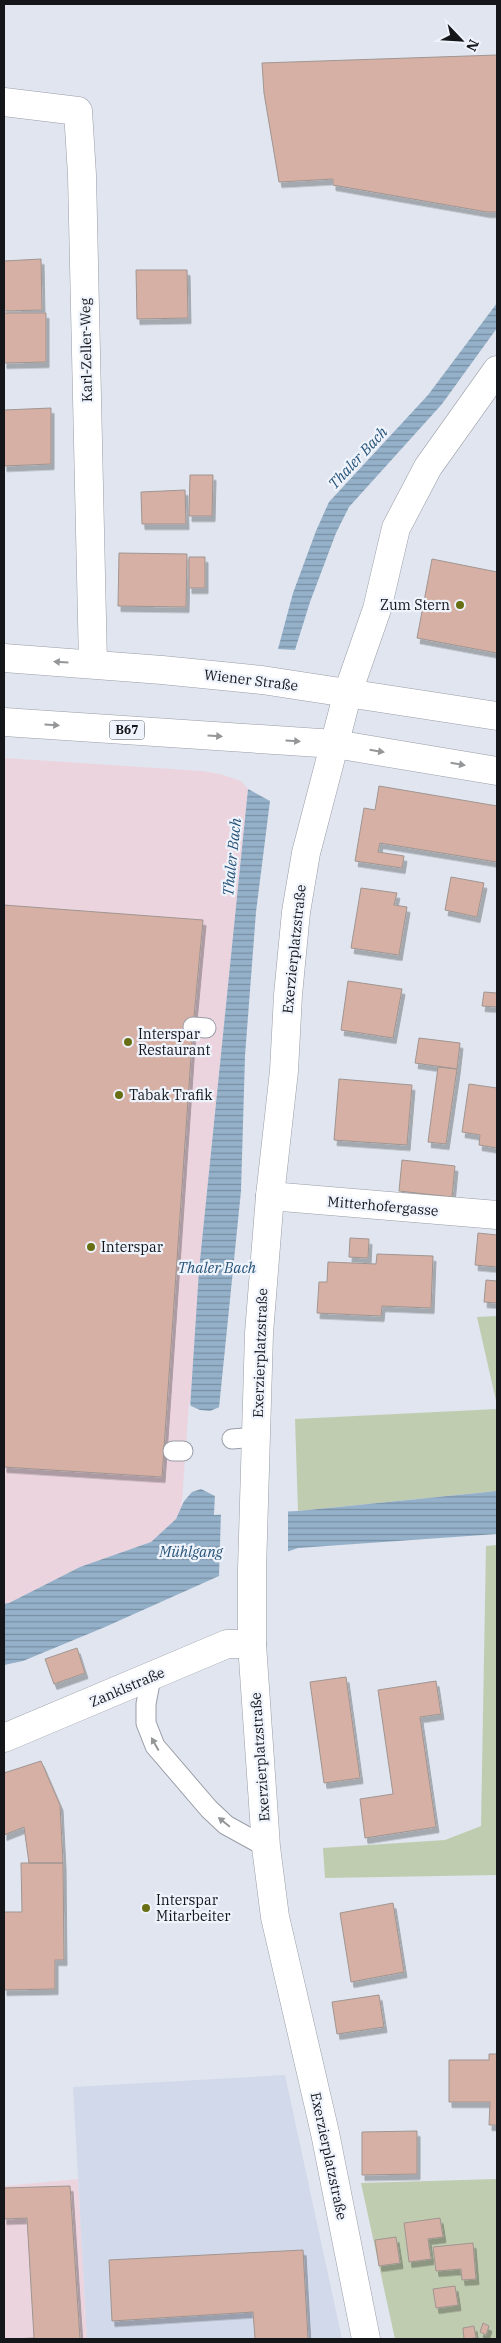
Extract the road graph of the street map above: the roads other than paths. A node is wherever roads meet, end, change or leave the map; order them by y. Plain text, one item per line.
1 (4, 102) edge
2 (497, 370) edge
3 (4, 658) edge
4 (93, 664) junction
5 (348, 692) junction
6 (497, 716) edge
7 (4, 722) edge
8 (335, 744) junction
9 (497, 771) edge
10 (270, 1196) junction
11 (497, 1215) edge
12 (252, 1644) junction
13 (151, 1677) junction
14 (4, 1738) edge
15 (266, 1847) junction
16 (366, 2339) edge

1 - 4 street, Karl-Zeller-Weg
2 - 5 street, Exerzierplatzstraße
4 -> 3 street, Wiener Straße
4 - 5 street, Wiener Straße
5 - 6 street, Wiener Straße
5 - 8 street, Exerzierplatzstraße
7 -> 8 street, B67
8 -> 9 street, B67
8 - 10 street, Exerzierplatzstraße
10 - 11 street, Mitterhofergasse
10 - 12 street, Exerzierplatzstraße
12 - 13 street, Zanklstraße
12 - 15 street, Exerzierplatzstraße
13 - 14 street, Zanklstraße
15 -> 13 lane
15 - 16 street, Exerzierplatzstraße

